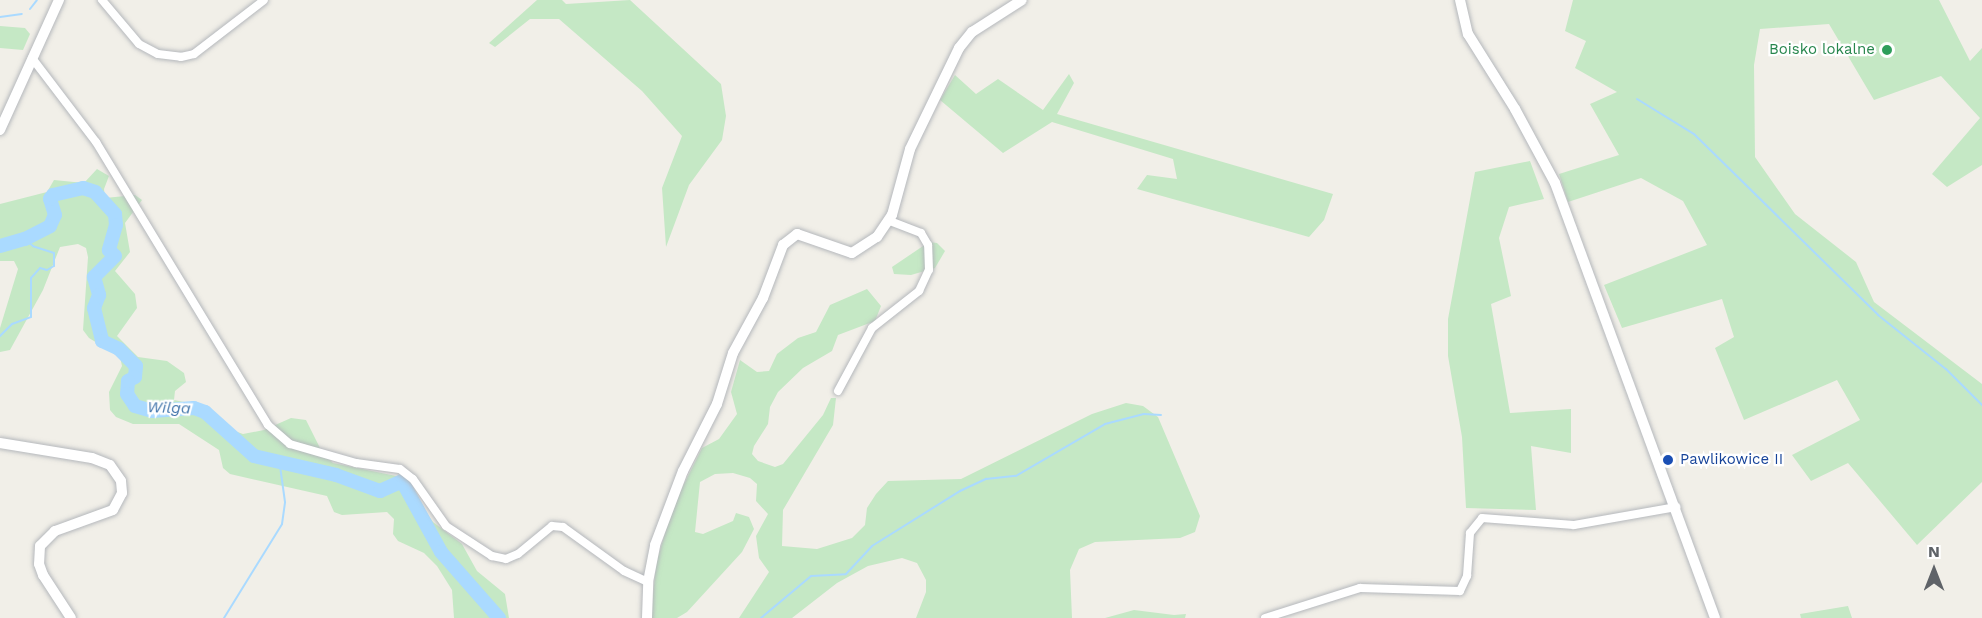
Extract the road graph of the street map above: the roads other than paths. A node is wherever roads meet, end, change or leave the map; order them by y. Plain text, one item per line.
1 (59, 0) edge
2 (102, 0) edge
3 (264, 0) edge
4 (1022, 0) edge
5 (1460, 0) edge
6 (32, 58) junction
7 (0, 130) edge
8 (889, 221) junction
9 (838, 391) dead end
10 (0, 444) edge
11 (1676, 507) junction
12 (648, 582) junction
13 (71, 618) edge
14 (647, 618) edge
15 (1265, 618) edge
16 (1715, 618) edge

1 - 6 street
2 - 3 street
4 - 8 street
5 - 11 street
6 - 7 street
6 - 12 street
8 - 9 street
8 - 12 street
10 - 13 street
11 - 15 street
11 - 16 street
12 - 14 street

